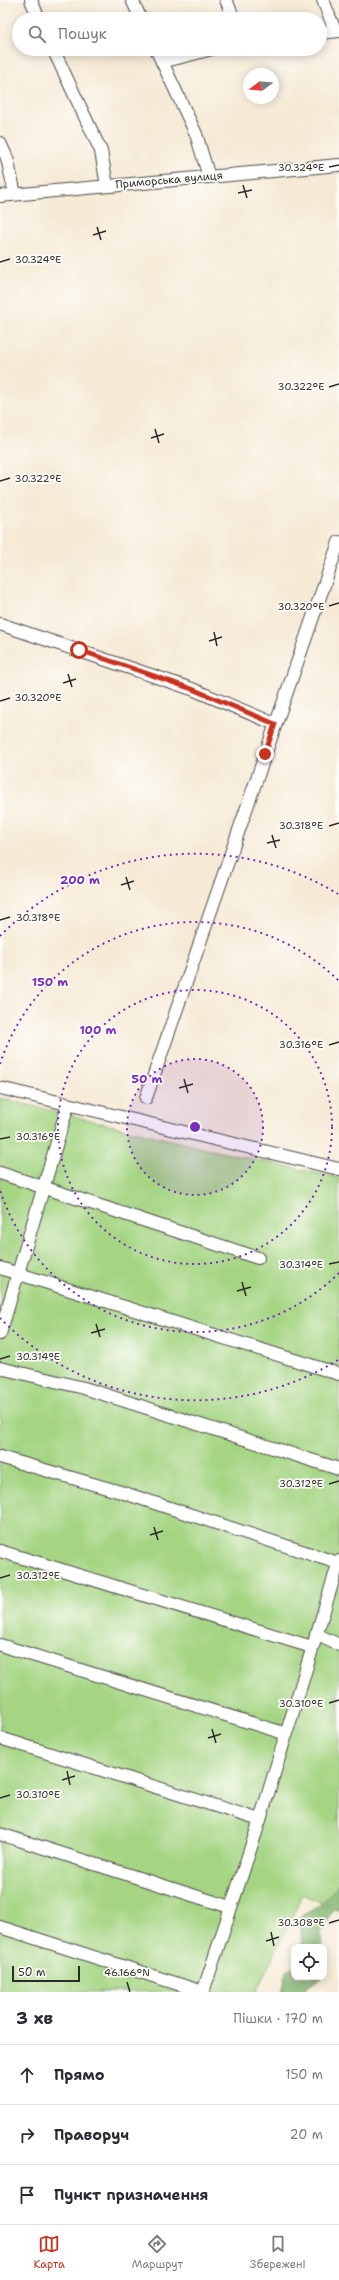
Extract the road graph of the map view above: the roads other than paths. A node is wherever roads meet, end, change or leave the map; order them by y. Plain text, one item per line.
1 (30, 0) edge
2 (132, 0) edge
3 (226, 0) edge
4 (323, 0) edge
5 (36, 12) edge
6 (138, 12) edge
7 (231, 12) edge
8 (337, 31) edge
9 (327, 32) edge
10 (56, 56) edge
11 (159, 56) edge
12 (185, 56) edge
13 (162, 62) junction
14 (0, 143) edge
15 (339, 166) edge
16 (209, 177) junction
17 (107, 186) junction
18 (15, 194) junction
19 (0, 196) edge
20 (339, 542) edge
21 (0, 624) edge
22 (275, 724) junction
23 (0, 1088) edge
24 (146, 1098) dead end
25 (68, 1106) junction
26 (339, 1170) edge
27 (0, 1173) edge
28 (44, 1186) junction
29 (258, 1258) dead end
30 (0, 1268) edge
31 (19, 1274) junction
32 (0, 1334) edge
33 (0, 1368) edge
34 (339, 1374) edge
35 (0, 1457) edge
36 (339, 1469) edge
37 (0, 1551) edge
38 (339, 1562) edge
39 (316, 1634) junction
40 (0, 1645) edge
41 (339, 1645) edge
42 (312, 1647) junction
43 (287, 1734) junction
44 (0, 1738) edge
45 (260, 1820) junction
46 (0, 1834) edge
47 (230, 1907) junction
48 (0, 1928) edge
49 (203, 1992) edge

1 - 5 street
2 - 6 street
3 - 7 street
4 - 8 street
8 - 9 street
10 - 17 street
11 - 13 street
12 - 13 street
13 - 16 street
14 - 18 street
15 - 16 street, Приморська вулиця
16 - 17 street, Приморська вулиця
17 - 18 street, Приморська вулиця
18 - 19 street, Приморська вулиця
20 - 22 street
21 - 22 street
22 - 24 street
23 - 25 street
25 - 26 street
25 - 28 street
27 - 28 street
28 - 29 street
28 - 31 street
30 - 31 street
31 - 32 street
31 - 34 street
33 - 36 street
35 - 38 street
37 - 42 street
38 - 39 street
39 - 41 street
39 - 42 street
40 - 43 street
42 - 43 street
43 - 45 street
44 - 45 street
45 - 47 street
46 - 47 street
47 - 49 street
48 - 49 street

